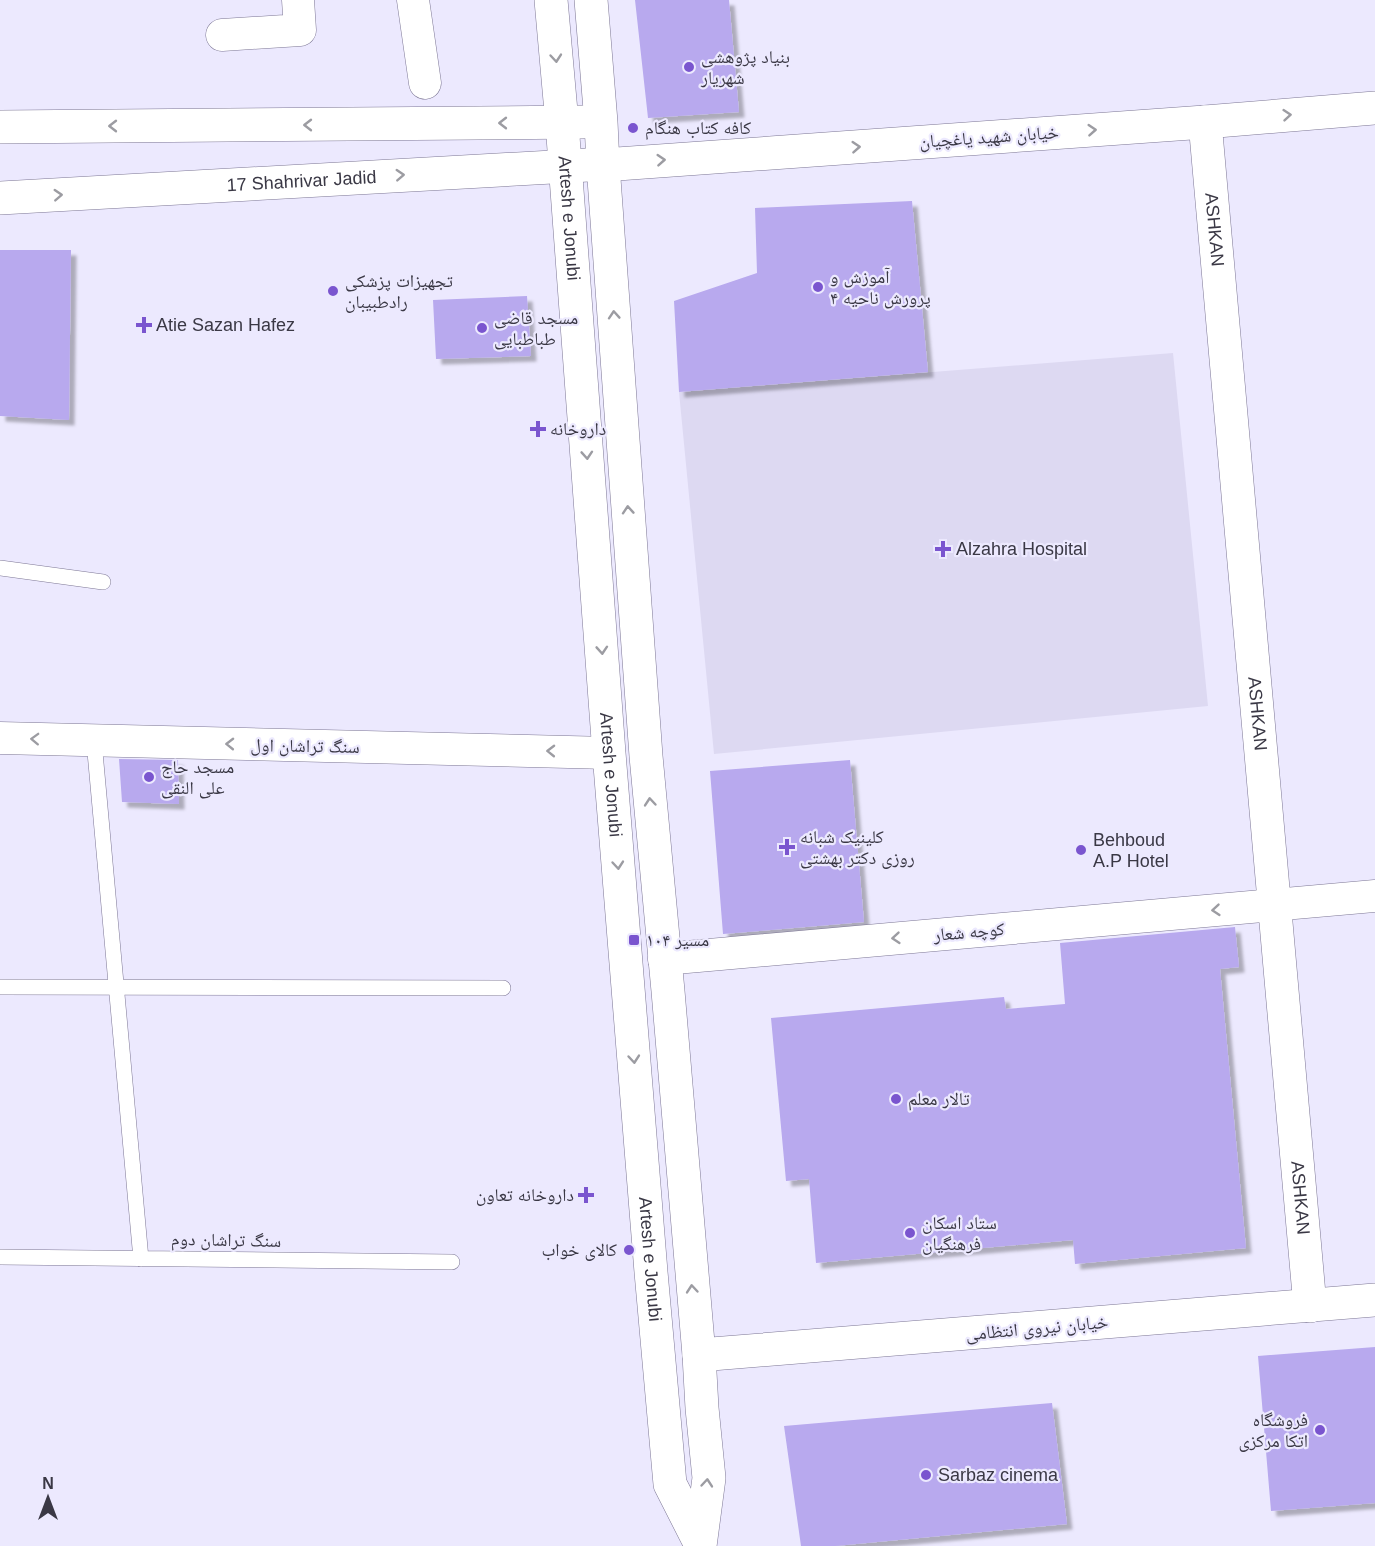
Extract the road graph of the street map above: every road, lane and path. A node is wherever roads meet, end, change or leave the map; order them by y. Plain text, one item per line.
1 (298, 0) edge
2 (413, 0) edge
3 (551, 0) edge
4 (591, 0) edge
5 (222, 35) dead end
6 (424, 83) dead end
7 (1375, 108) edge
8 (601, 122) junction
9 (1204, 122) junction
10 (562, 123) junction
11 (0, 127) edge
12 (603, 165) junction
13 (565, 166) junction
14 (0, 198) edge
15 (0, 568) edge
16 (103, 582) dead end
17 (0, 738) edge
18 (94, 741) junction
19 (609, 753) junction
20 (1375, 896) edge
21 (1274, 904) junction
22 (664, 959) junction
23 (0, 987) edge
24 (117, 987) junction
25 (503, 988) dead end
26 (0, 1257) edge
27 (141, 1258) junction
28 (452, 1262) dead end
29 (1375, 1300) edge
30 (1310, 1306) junction
31 (699, 1355) junction
32 (700, 1544) edge

1 - 5 street
2 - 6 street
3 -> 10 main road, Artesh e Jonubi
4 - 8 main road, Artesh e Jonubi
9 -> 7 main road, خیابان شهید یاغچیان
8 - 10 main road
8 - 12 main road, Artesh e Jonubi
12 -> 9 main road, خیابان شهید یاغچیان
9 - 21 main road, ASHKAN
10 -> 11 main road
10 - 13 main road, Artesh e Jonubi
12 - 13 main road, 17 Shahrivar Jadid
22 -> 12 main road, Artesh e Jonubi
14 -> 13 main road, 17 Shahrivar Jadid
13 -> 19 main road, Artesh e Jonubi
15 - 16 lane
18 -> 17 street, سنگ تراشان اول
19 -> 18 street, سنگ تراشان اول
18 - 24 lane
19 -> 32 main road, Artesh e Jonubi
20 - 21 street, کوچه شعار
21 -> 22 street, کوچه شعار
21 - 30 main road, ASHKAN
31 -> 22 main road, Artesh e Jonubi
23 - 24 lane
24 - 25 lane
24 - 27 lane
26 - 27 lane, سنگ تراشان دوم
27 - 28 lane, سنگ تراشان دوم
29 - 30 main road, خیابان نیروی انتظامی
30 - 31 main road, خیابان نیروی انتظامی
32 -> 31 main road, Artesh e Jonubi

